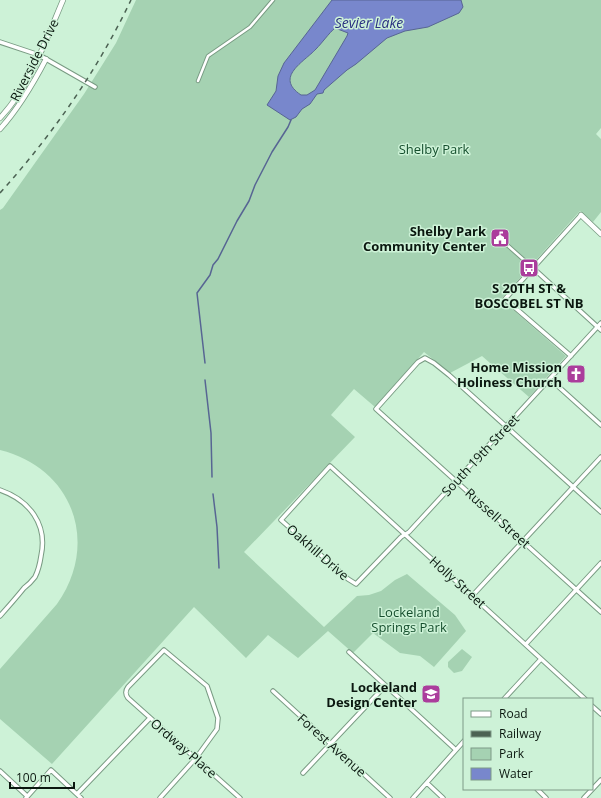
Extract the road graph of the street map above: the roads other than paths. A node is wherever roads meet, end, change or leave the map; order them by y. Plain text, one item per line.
1 (63, 0) edge
2 (273, 0) edge
3 (0, 42) edge
4 (39, 55) junction
5 (46, 59) junction
6 (198, 81) dead end
7 (96, 87) dead end
8 (0, 118) edge
9 (0, 129) edge
10 (580, 215) joint
11 (601, 234) edge
12 (506, 244) dead end
13 (533, 268) junction
14 (601, 323) edge
15 (598, 327) junction
16 (601, 330) edge
17 (571, 356) junction
18 (550, 379) junction
19 (601, 425) edge
20 (506, 427) junction
21 (601, 457) edge
22 (330, 466) joint
23 (457, 480) junction
24 (573, 486) junction
25 (0, 490) edge
26 (601, 512) edge
27 (405, 535) junction
28 (523, 541) junction
29 (601, 563) edge
30 (356, 584) joint
31 (576, 589) junction
32 (473, 595) junction
33 (601, 612) edge
34 (0, 616) edge
35 (526, 644) junction
36 (348, 652) dead end
37 (541, 659) junction
38 (385, 686) junction
39 (273, 691) dead end
40 (505, 698) edge
41 (584, 698) edge
42 (593, 707) edge
43 (596, 709) junction
44 (593, 711) edge
45 (601, 714) edge
46 (150, 718) junction
47 (330, 743) junction
48 (463, 743) edge
49 (456, 750) junction
50 (196, 758) junction
51 (0, 771) edge
52 (303, 773) dead end
53 (601, 780) edge
54 (427, 783) junction
55 (593, 788) edge
56 (538, 790) edge
57 (592, 790) edge
58 (77, 794) junction
59 (26, 797) edge
60 (81, 798) edge
61 (160, 798) edge
62 (240, 798) edge
63 (390, 798) edge
64 (412, 798) edge
65 (442, 798) edge
66 (546, 798) edge
67 (584, 798) edge

1 - 4 street, Riverside Drive
2 - 6 street
3 - 4 street
4 - 5 street
4 - 8 street, Riverside Drive
5 - 7 street
5 - 9 street, Riverside Drive
10 - 11 street
10 - 13 street
12 - 13 street
13 - 15 street
13 - 17 street
14 - 15 street, South 19th Street
15 - 16 street
15 - 17 street, South 19th Street
17 - 18 street, South 19th Street
18 - 19 street
18 - 20 street, South 19th Street
20 - 23 street, South 19th Street
20 - 23 street, Russell Street
20 - 24 street
21 - 24 street
22 - 27 street, Holly Street
22 - 30 street, Oakhill Drive
23 - 27 street, South 19th Street
23 - 28 street, Russell Street
24 - 26 street
24 - 28 street
25 - 34 street
27 - 30 street, South 19th Street
27 - 32 street, Holly Street
28 - 31 street, Russell Street
28 - 32 street
29 - 31 street
31 - 33 street, Russell Street
31 - 35 street
32 - 35 street, Holly Street
35 - 37 street, Holly Street
36 - 38 street
37 - 40 street
37 - 41 street, Holly Street
38 - 47 street
38 - 49 street
39 - 47 street, Forest Avenue
42 - 43 street
43 - 44 street
43 - 45 street
46 - 50 street, Ordway Place
46 - 50 street, Ordway Place
46 - 58 street
47 - 52 street
47 - 63 street, Forest Avenue
48 - 49 street
49 - 54 street
50 - 61 street
50 - 62 street, Ordway Place
51 - 59 street
53 - 55 street
54 - 64 street
54 - 65 street
56 - 66 street
57 - 67 street
58 - 59 street
58 - 60 street

